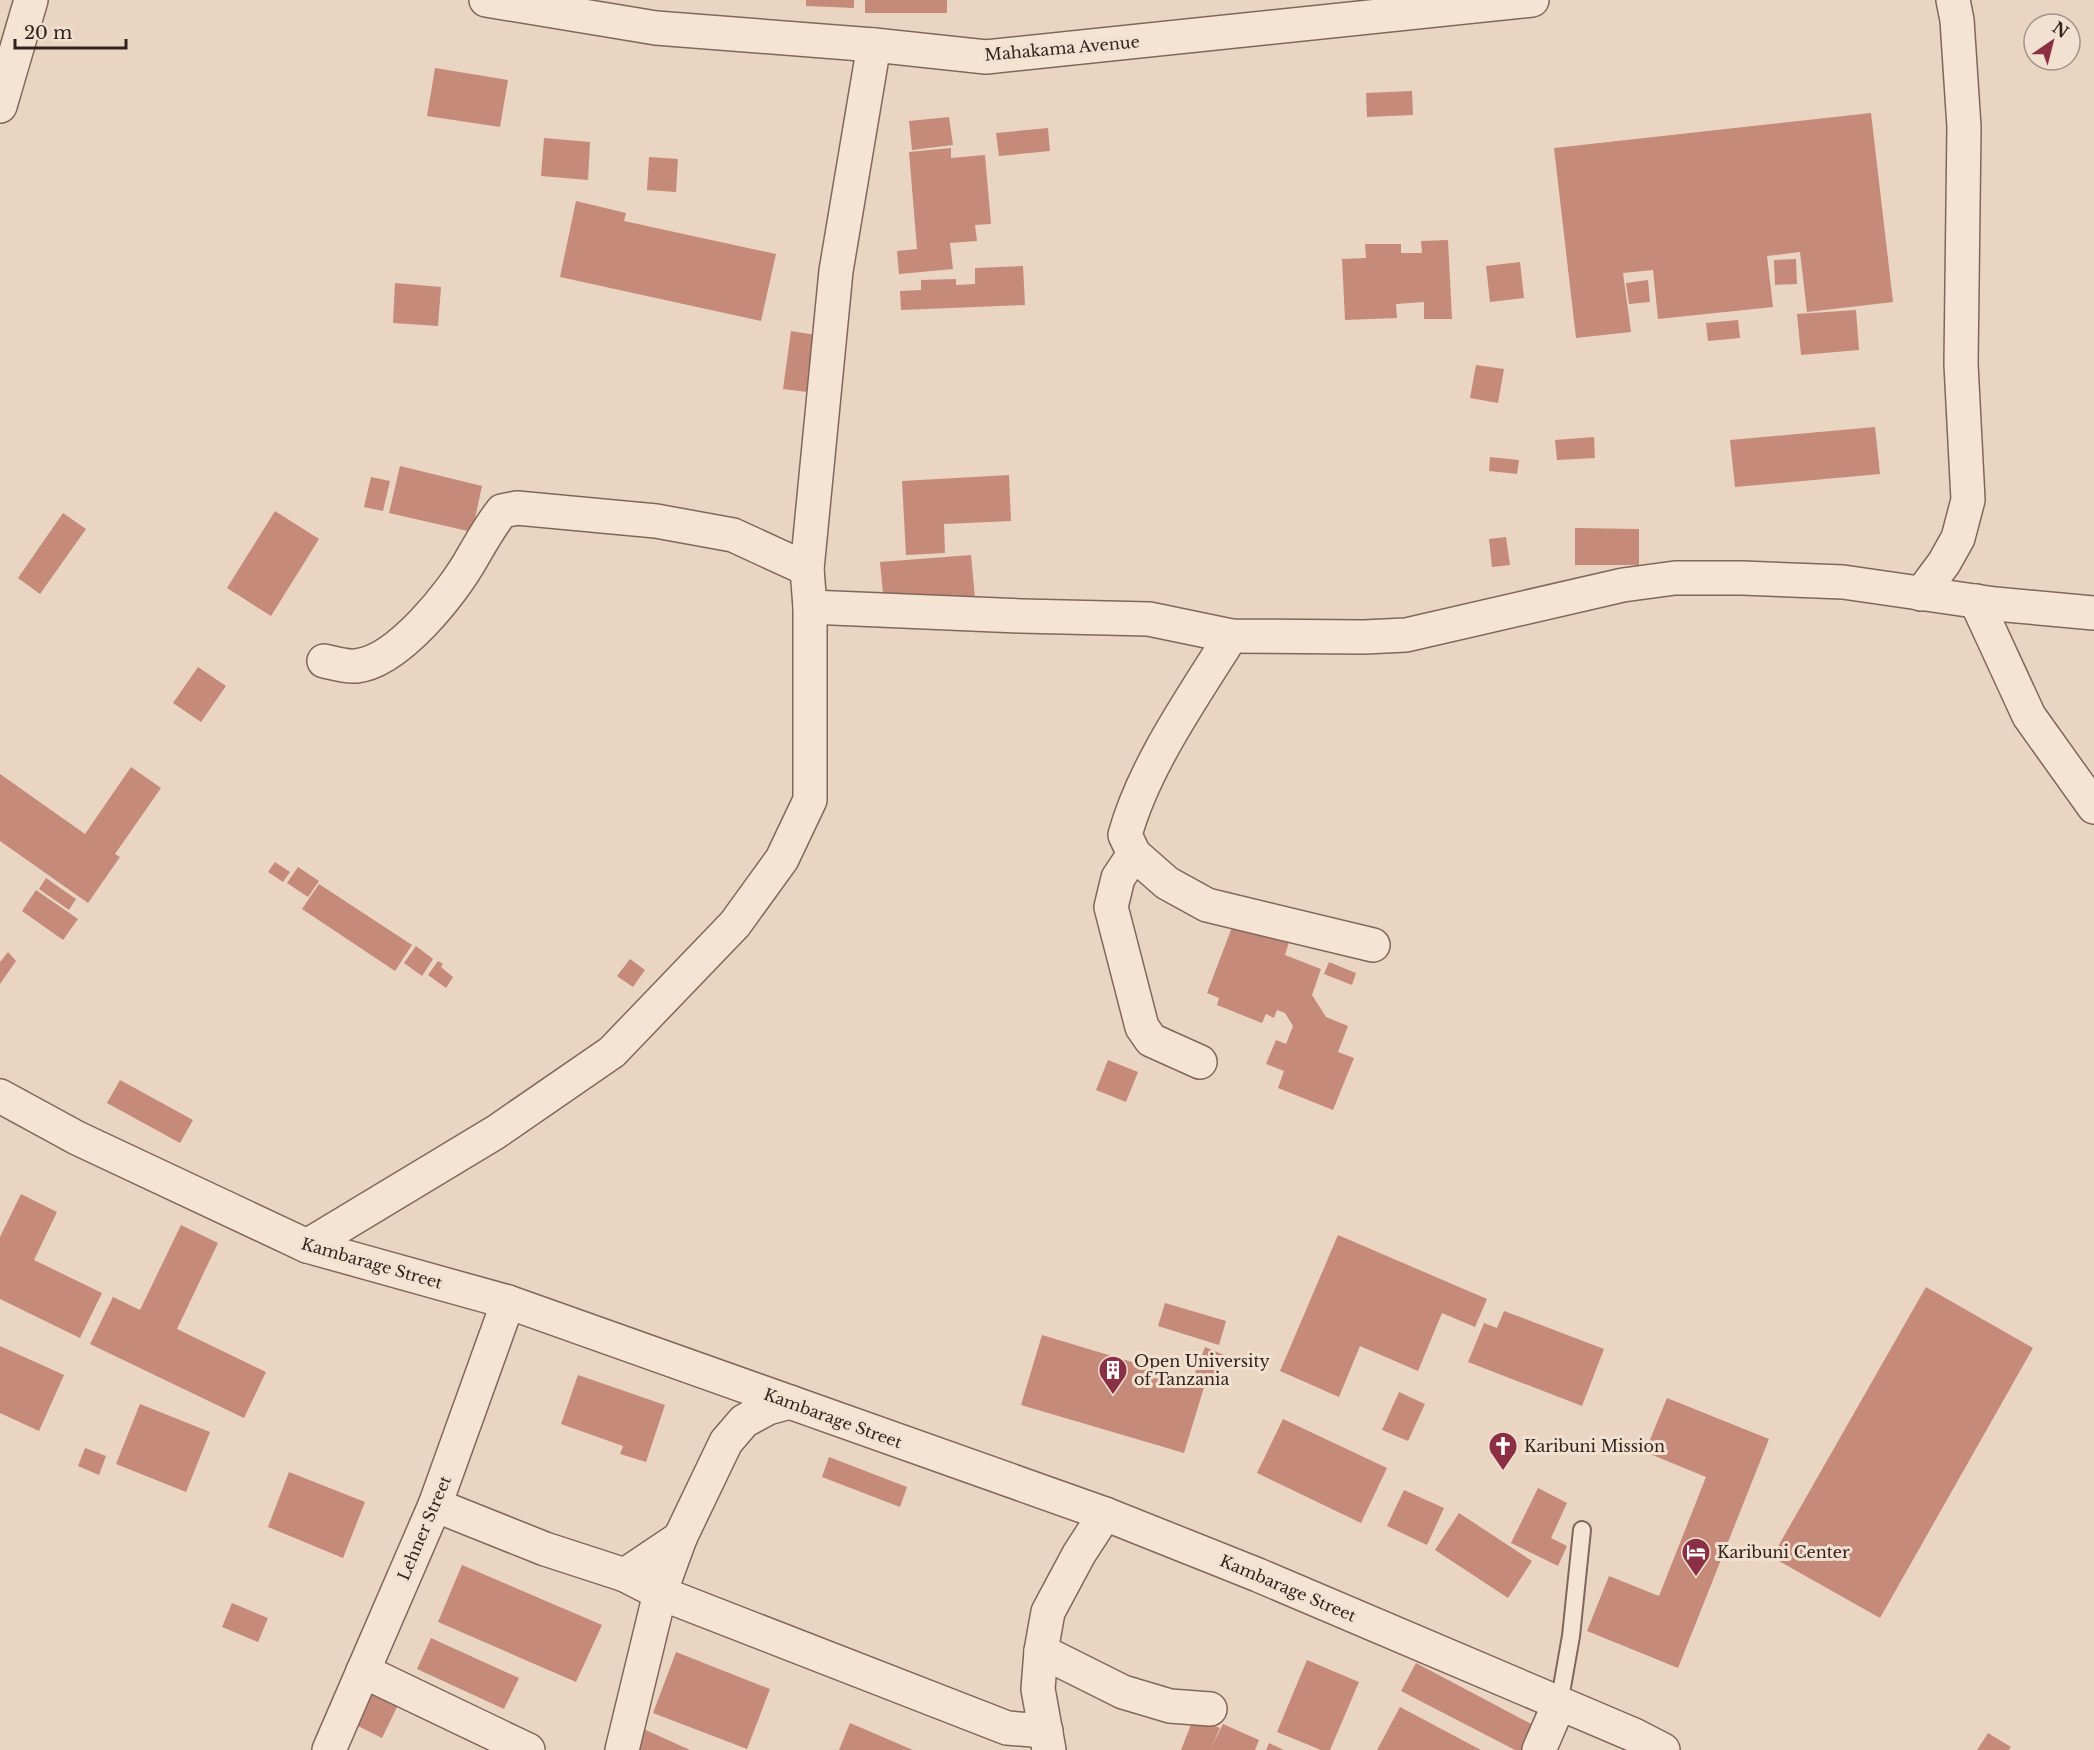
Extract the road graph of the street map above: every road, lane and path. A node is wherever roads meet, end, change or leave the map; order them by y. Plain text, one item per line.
1 (31, 0) edge
2 (486, 0) edge
3 (1532, 0) edge
4 (1953, 0) edge
5 (874, 45) junction
6 (0, 106) edge
7 (807, 569) junction
8 (1921, 594) junction
9 (1976, 601) junction
10 (810, 607) junction
11 (2094, 613) edge
12 (1231, 636) junction
13 (324, 661) dead end
14 (2094, 807) edge
15 (1134, 854) junction
16 (1373, 945) dead end
17 (1200, 1062) dead end
18 (0, 1096) edge
19 (307, 1246) junction
20 (508, 1302) junction
21 (790, 1402) junction
22 (435, 1505) junction
23 (1105, 1514) junction
24 (1582, 1530) dead end
25 (680, 1538) junction
26 (626, 1575) junction
27 (660, 1593) junction
28 (1041, 1651) junction
29 (363, 1671) junction
30 (1560, 1704) junction
31 (1210, 1710) dead end
32 (1047, 1740) edge
33 (328, 1750) edge
34 (528, 1750) edge
35 (622, 1750) edge
36 (1539, 1750) edge
37 (1663, 1750) edge

1 - 6 street
2 - 5 street, Mahakama Avenue
3 - 5 street, Mahakama Avenue
4 - 8 street
5 - 7 street
7 - 10 street
7 - 13 street
8 - 9 street
8 - 12 street
9 - 11 street
9 - 14 street
10 - 12 street
10 - 19 street
12 - 15 street
15 - 16 street
15 - 17 street
18 - 19 street, Kambarage Street
19 - 20 street, Kambarage Street
20 - 21 street, Kambarage Street
20 - 22 street, Lehner Street
21 - 23 street, Kambarage Street
21 - 25 street
22 - 26 street
22 - 29 street, Lehner Street
23 - 28 street
23 - 30 street, Kambarage Street
24 - 30 lane
25 - 26 street
25 - 27 street
26 - 27 street
27 - 32 street
27 - 35 street
28 - 31 street
28 - 32 street
29 - 33 street, Lehner Street
29 - 34 street
30 - 36 street
30 - 37 street, Kambarage Street

